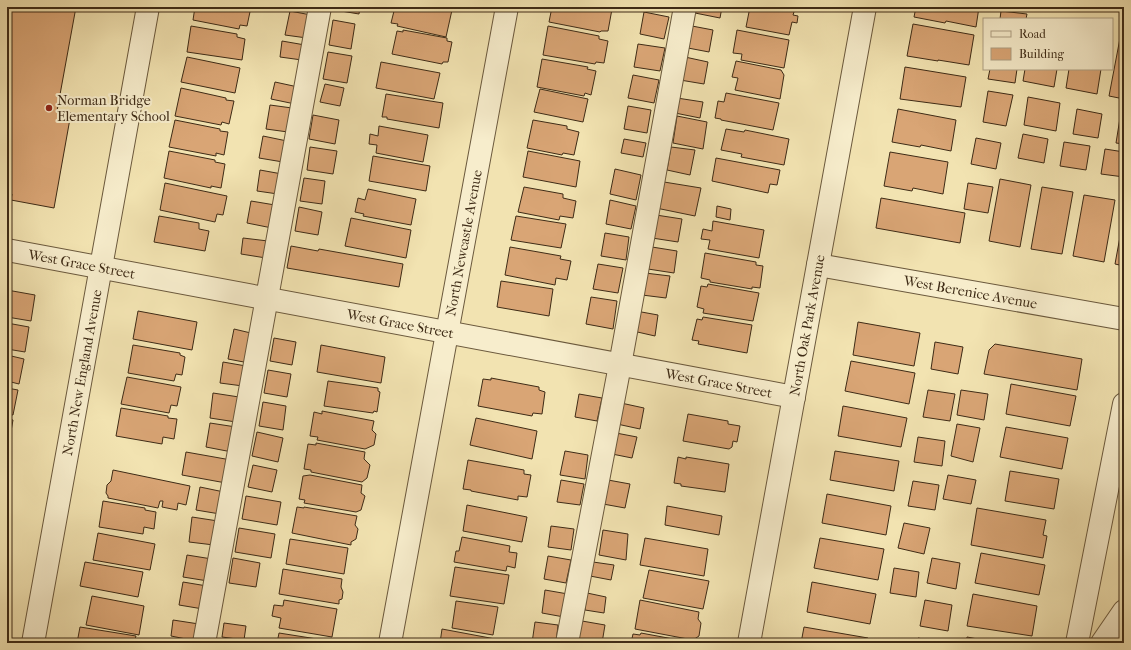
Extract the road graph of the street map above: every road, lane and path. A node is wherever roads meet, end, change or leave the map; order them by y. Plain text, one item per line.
1 (148, 7) edge
2 (320, 7) edge
3 (507, 7) edge
4 (685, 7) edge
5 (865, 7) edge
6 (7, 250) edge
7 (818, 265) junction
8 (101, 268) junction
9 (267, 299) junction
10 (1124, 319) edge
11 (447, 333) junction
12 (620, 365) junction
13 (794, 397) junction
14 (1124, 404) edge
15 (1124, 611) edge
16 (33, 643) edge
17 (204, 643) edge
18 (390, 643) edge
19 (567, 643) edge
20 (749, 643) edge
21 (1077, 643) edge
22 (1102, 643) edge

1 - 8 street, North New England Avenue
2 - 9 street
3 - 11 street, North Newcastle Avenue
4 - 12 street
5 - 7 street, North Oak Park Avenue
6 - 8 street, West Grace Street
7 - 10 street, West Berenice Avenue
7 - 13 street, North Oak Park Avenue
8 - 9 street, West Grace Street
8 - 16 street, North New England Avenue
9 - 11 street, West Grace Street
9 - 17 street
11 - 12 street, West Grace Street
11 - 18 street, North Newcastle Avenue
12 - 13 street, West Grace Street
12 - 19 street
13 - 20 street, North Oak Park Avenue
14 - 21 street
15 - 22 street

